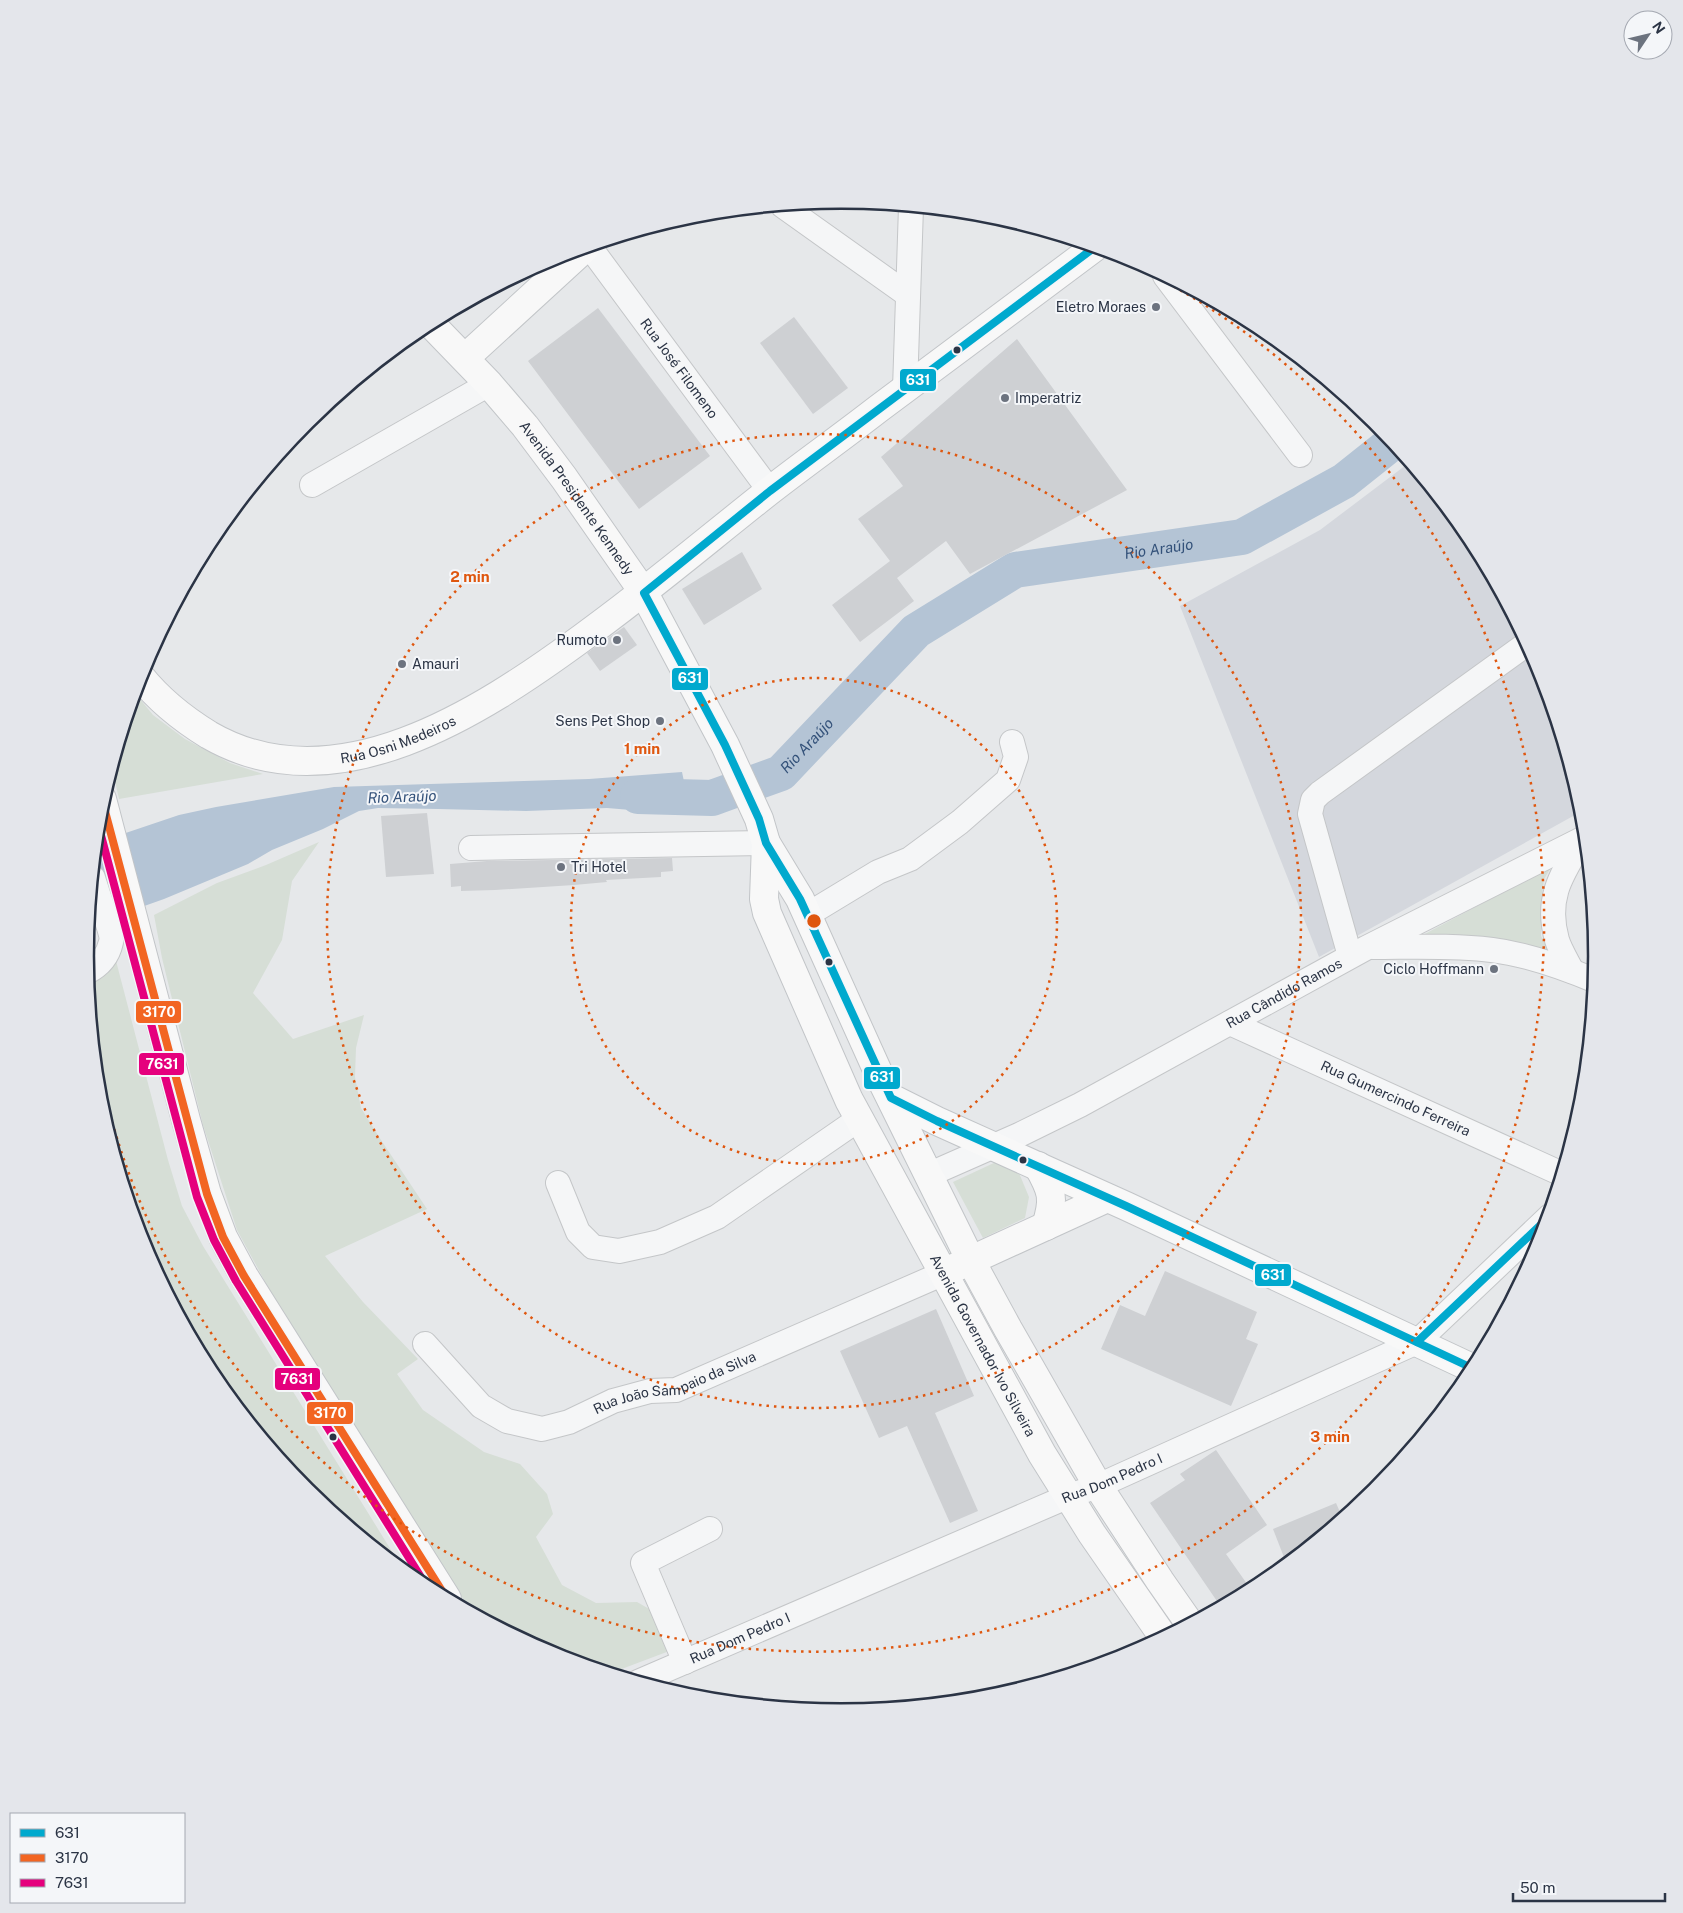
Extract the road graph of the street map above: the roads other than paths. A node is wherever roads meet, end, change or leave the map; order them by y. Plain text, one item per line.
1 (789, 210) edge
2 (911, 212) edge
3 (593, 251) edge
4 (1090, 251) edge
5 (573, 259) edge
6 (1173, 286) edge
7 (908, 295) junction
8 (436, 329) edge
9 (465, 358) junction
10 (489, 384) junction
11 (905, 389) junction
12 (1300, 455) dead end
13 (312, 485) dead end
14 (770, 490) junction
15 (644, 593) junction
16 (1522, 647) edge
17 (146, 683) edge
18 (1012, 742) dead end
19 (107, 816) edge
20 (762, 831) junction
21 (1580, 840) edge
22 (1580, 844) edge
23 (471, 848) dead end
24 (97, 891) edge
25 (808, 915) junction
26 (1358, 952) junction
27 (94, 968) edge
28 (1572, 971) junction
29 (1589, 978) edge
30 (1230, 1023) junction
31 (890, 1098) junction
32 (859, 1119) junction
33 (994, 1146) junction
34 (1038, 1166) junction
35 (1557, 1172) edge
36 (928, 1175) junction
37 (558, 1183) dead end
38 (1107, 1198) junction
39 (1046, 1226) junction
40 (1538, 1227) edge
41 (971, 1261) junction
42 (944, 1273) junction
43 (1417, 1342) junction
44 (425, 1344) dead end
45 (1467, 1366) edge
46 (1098, 1486) junction
47 (1069, 1496) junction
48 (710, 1530) dead end
49 (439, 1586) edge
50 (1187, 1619) edge
51 (1160, 1632) edge
52 (685, 1662) junction
53 (646, 1678) edge

1 - 7 street
2 - 7 street
3 - 14 street, Rua José Filomeno
4 - 11 main road, Rua Osni Medeiros
5 - 9 main road
6 - 12 street
7 - 11 street
8 - 9 main road, Avenida Presidente Kennedy
9 - 10 main road, Avenida Presidente Kennedy
10 - 13 street
10 - 15 main road, Avenida Presidente Kennedy
11 - 14 main road, Rua Osni Medeiros
14 - 15 main road, Rua Osni Medeiros
15 - 17 main road, Rua Osni Medeiros
15 - 20 main road, Avenida Presidente Kennedy
16 - 26 street
18 - 25 street
19 - 49 main road
20 - 23 street
20 - 25 main road
20 - 32 main road, Avenida Governador Ivo Silveira
21 - 26 street
22 - 28 street
24 - 27 street
25 - 31 main road
26 - 28 street, Rua Cândido Ramos
26 - 30 street, Rua Cândido Ramos
28 - 29 street, Rua Cândido Ramos
30 - 33 street, Rua Cândido Ramos
30 - 35 street, Rua Gumercindo Ferreira
31 - 33 main road
31 - 36 main road
32 - 37 street
32 - 42 main road, Avenida Governador Ivo Silveira
33 - 34 main road
33 - 36 street, Rua Cândido Ramos
34 - 38 main road
34 - 39 main road
36 - 41 main road
38 - 39 main road
38 - 43 main road
39 - 41 main road
40 - 43 street, Rua Dom Pedro I
41 - 42 main road
41 - 46 main road
42 - 44 street, Rua João Sampaio da Silva
42 - 47 main road, Avenida Governador Ivo Silveira
43 - 45 main road
43 - 46 street, Rua Dom Pedro I
46 - 47 street, Rua Dom Pedro I
46 - 50 main road
47 - 51 main road, Avenida Governador Ivo Silveira
47 - 52 street, Rua Dom Pedro I
48 - 52 street
52 - 53 street, Rua Dom Pedro I

